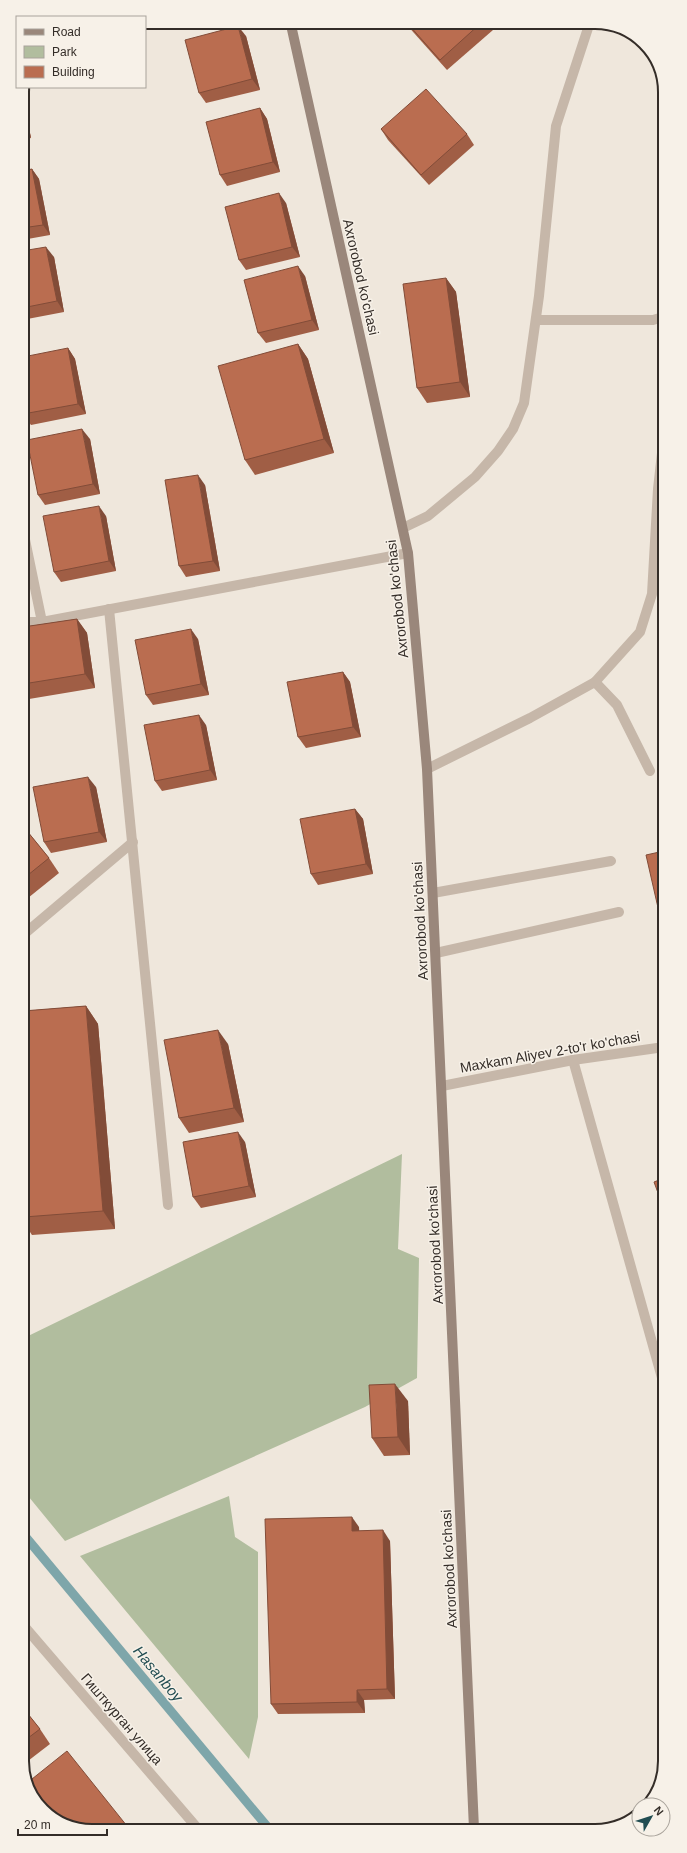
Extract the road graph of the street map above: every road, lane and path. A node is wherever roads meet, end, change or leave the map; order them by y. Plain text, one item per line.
1 (292, 29) edge
2 (588, 29) edge
3 (658, 318) edge
4 (536, 320) junction
5 (658, 489) edge
6 (403, 528) junction
7 (408, 553) junction
8 (29, 559) edge
9 (109, 610) junction
10 (29, 622) edge
11 (42, 622) junction
12 (595, 682) junction
13 (427, 769) junction
14 (650, 771) dead end
15 (132, 842) junction
16 (611, 861) dead end
17 (433, 893) junction
18 (619, 912) dead end
19 (29, 930) edge
20 (436, 953) junction
21 (658, 1047) edge
22 (573, 1060) junction
23 (442, 1086) junction
24 (168, 1205) dead end
25 (658, 1364) edge
26 (29, 1632) edge
27 (194, 1824) edge
28 (474, 1824) edge

1 - 6 street, Axrorobod ko'chasi
2 - 4 street
3 - 4 street
4 - 6 street
5 - 12 street
6 - 7 street, Axrorobod ko'chasi
7 - 9 street
7 - 13 street, Axrorobod ko'chasi
8 - 11 street
9 - 11 street
9 - 15 street
10 - 11 street
12 - 13 street
12 - 14 street
13 - 17 street, Axrorobod ko'chasi
15 - 19 street
15 - 24 street
16 - 17 street
17 - 20 street, Axrorobod ko'chasi
18 - 20 street
20 - 23 street, Axrorobod ko'chasi
21 - 22 street, Maxkam Aliyev 2-to'r ko'chasi
22 - 23 street, Maxkam Aliyev 2-to'r ko'chasi
22 - 25 street
23 - 28 street, Axrorobod ko'chasi
26 - 27 street, Гишткурган улица

